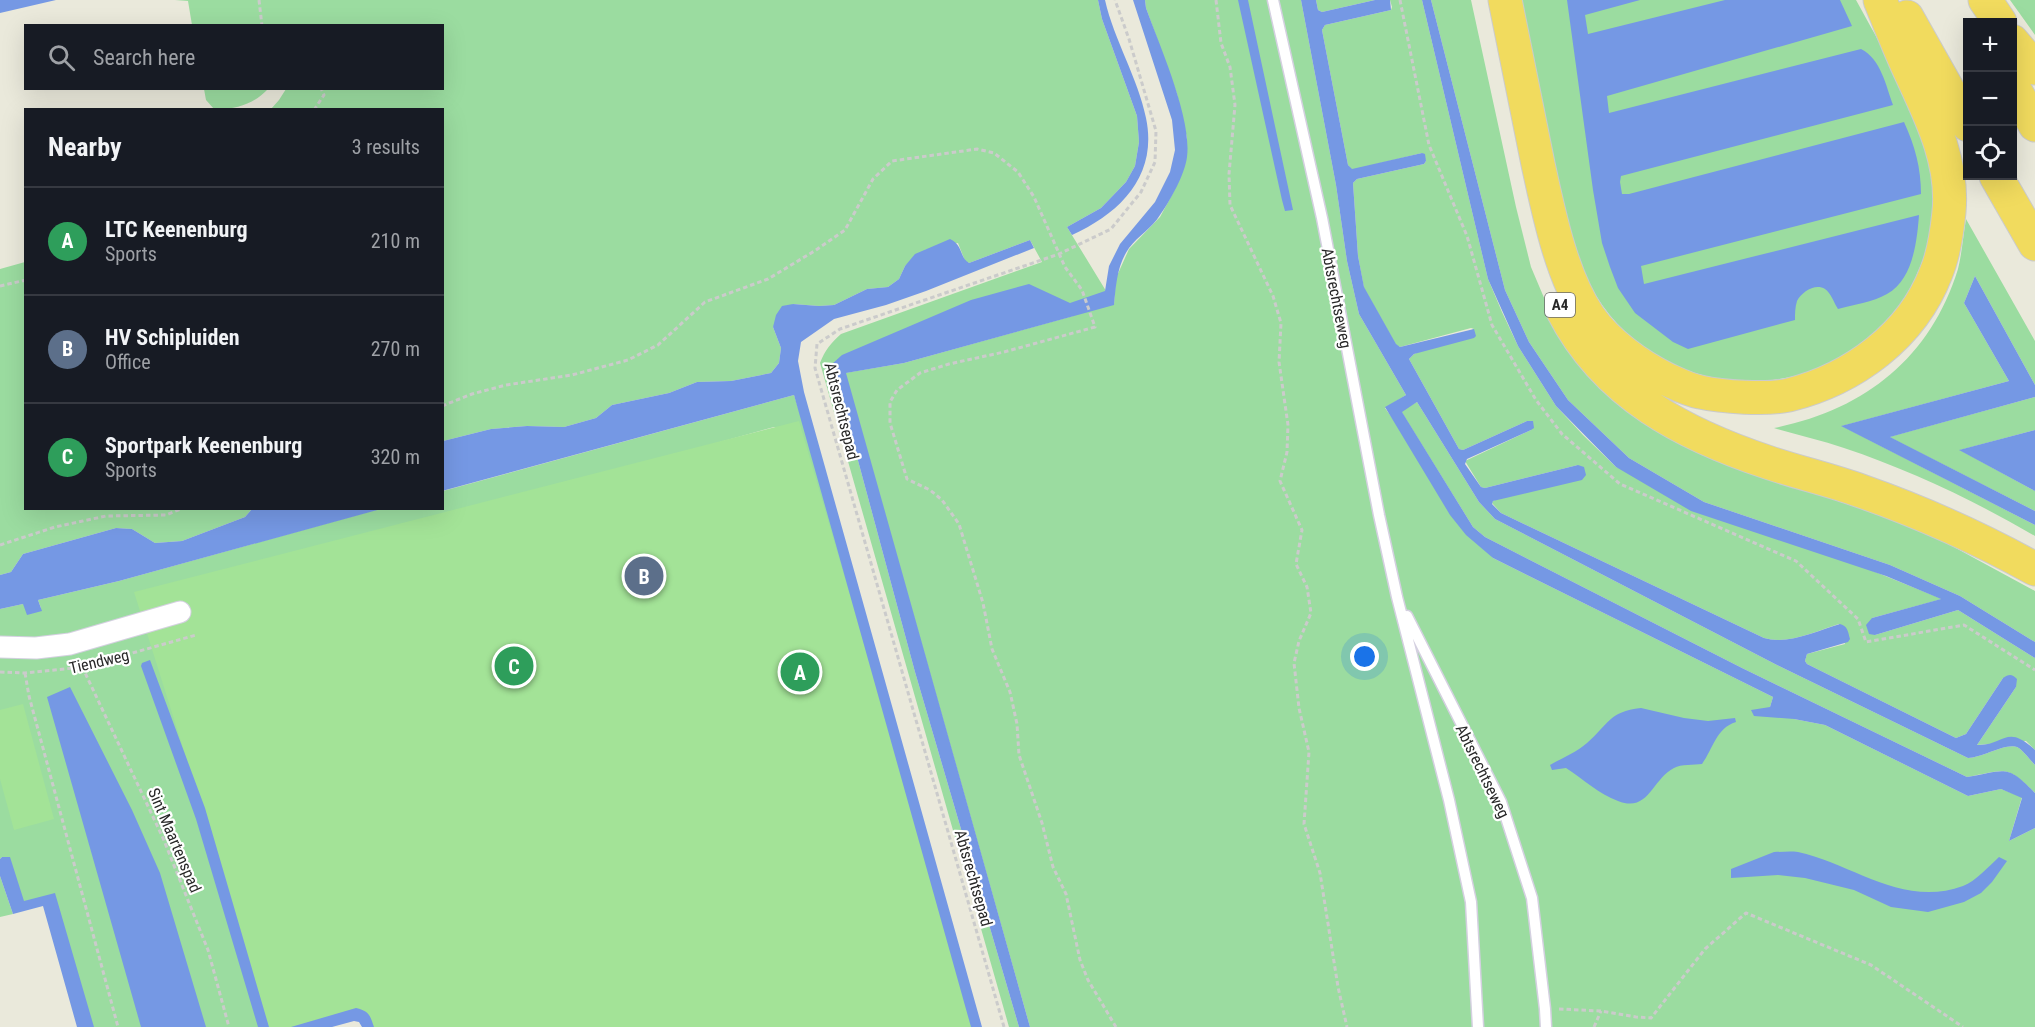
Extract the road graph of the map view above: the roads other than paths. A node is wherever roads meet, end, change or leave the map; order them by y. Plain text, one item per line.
1 (1273, 0) edge
2 (1486, 0) edge
3 (1505, 0) edge
4 (1880, 0) edge
5 (1897, 0) edge
6 (1964, 0) edge
7 (1985, 0) edge
8 (1975, 18) edge
9 (1997, 18) edge
10 (2017, 46) edge
11 (2035, 68) edge
12 (2017, 92) edge
13 (1963, 116) edge
14 (2035, 125) edge
15 (1998, 180) edge
16 (2035, 244) edge
17 (2035, 569) edge
18 (1397, 597) junction
19 (180, 612) dead end
20 (0, 647) edge
21 (1478, 1027) edge
22 (1546, 1027) edge

1 - 18 lane, Abtsrechtseweg
2 - 17 highway, A4
3 - 4 highway, A4
5 - 13 highway
6 - 8 highway
7 - 9 highway
10 - 11 highway
12 - 14 highway
15 - 16 highway
18 - 21 lane, Abtsrechtseweg
18 - 22 lane, Abtsrechtseweg
19 - 20 street, Tiendweg

